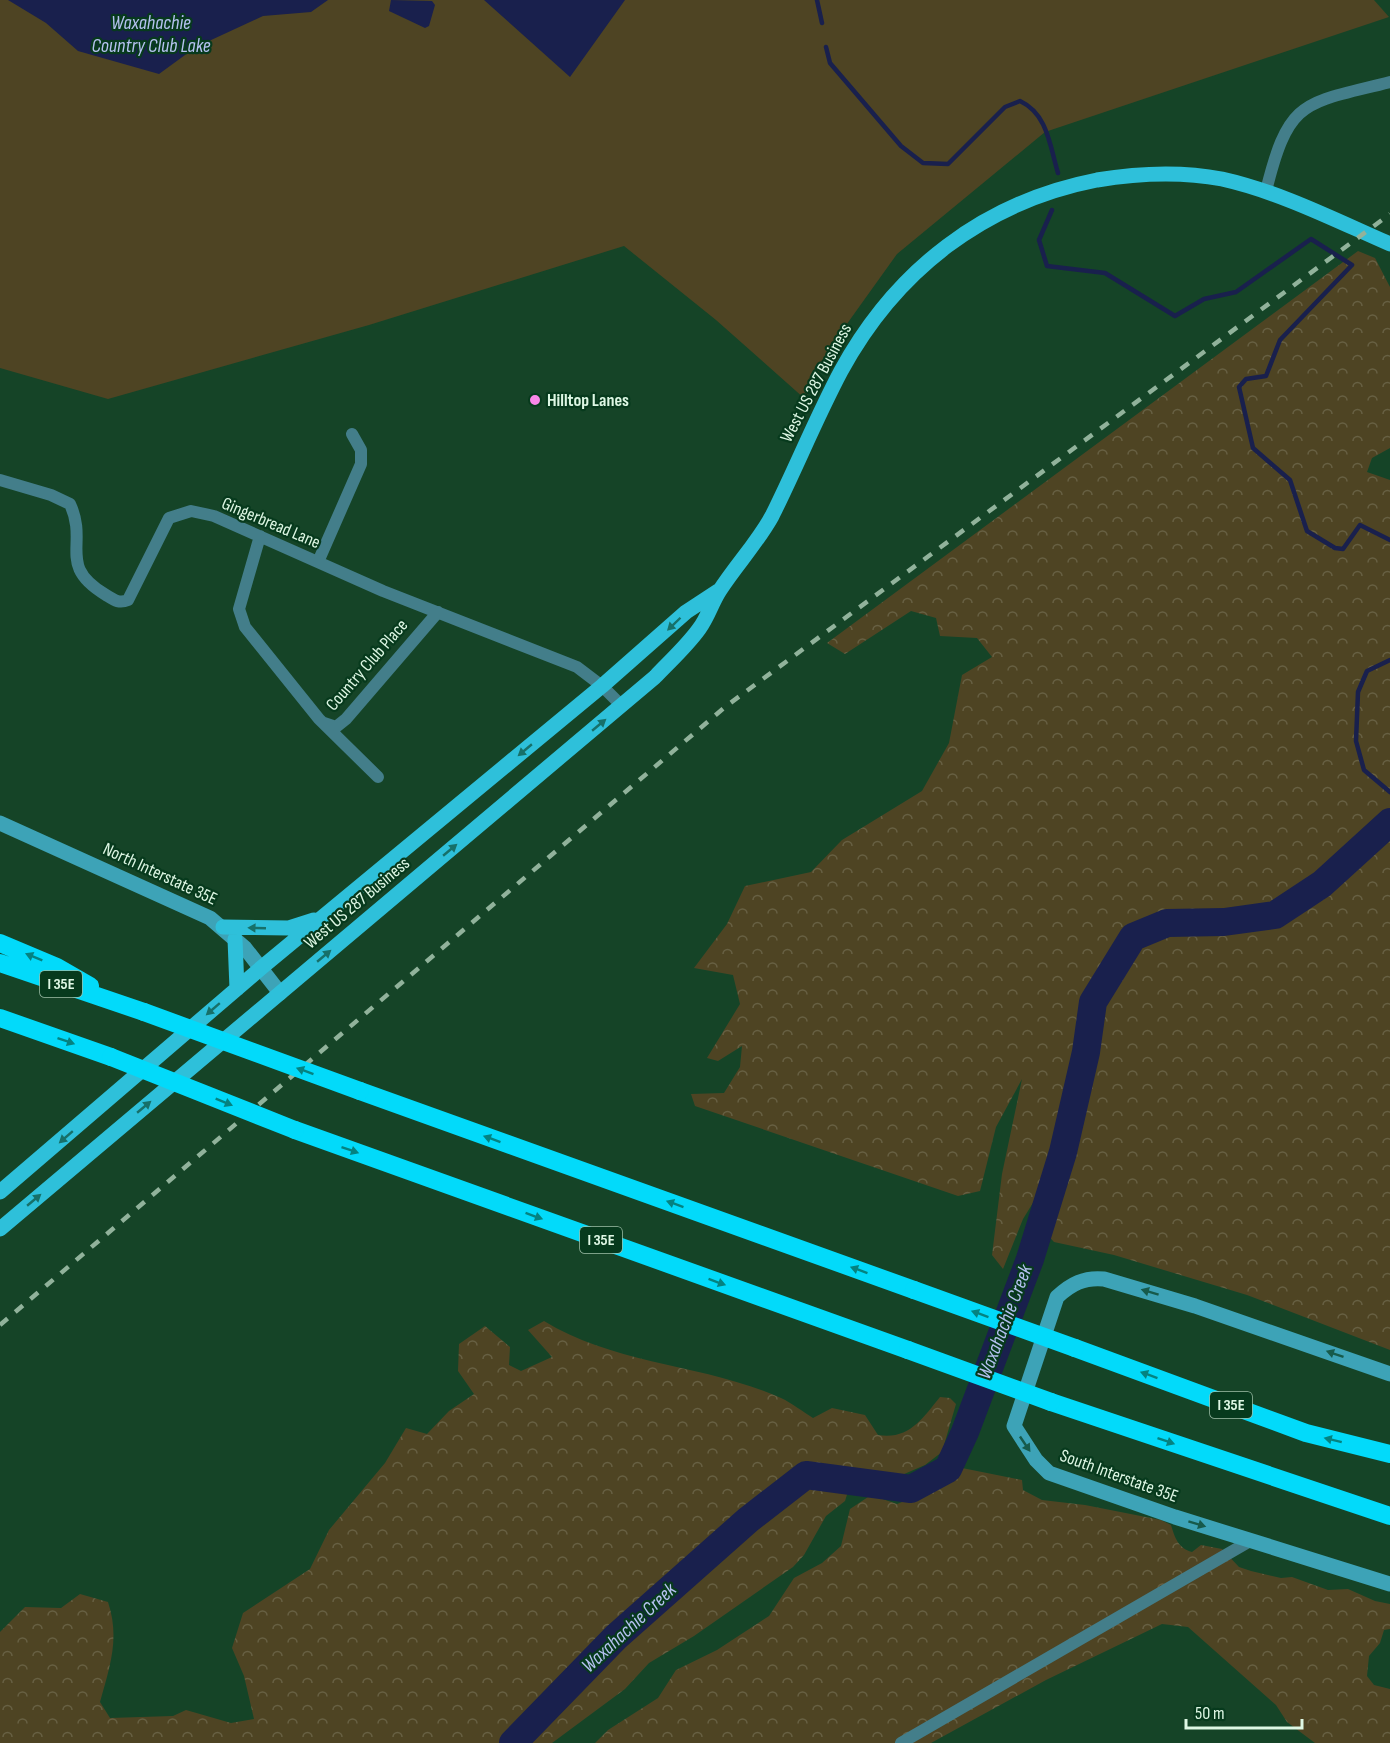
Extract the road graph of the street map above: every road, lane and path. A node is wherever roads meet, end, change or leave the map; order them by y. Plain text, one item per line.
1 (1390, 82) edge
2 (1266, 191) junction
3 (1390, 244) edge
4 (352, 434) dead end
5 (0, 480) edge
6 (260, 537) junction
7 (318, 562) junction
8 (720, 589) junction
9 (438, 612) junction
10 (602, 686) junction
11 (622, 706) junction
12 (319, 719) junction
13 (378, 777) dead end
14 (0, 823) edge
15 (330, 912) junction
16 (223, 927) junction
17 (235, 939) junction
18 (0, 943) edge
19 (0, 963) edge
20 (261, 968) junction
21 (237, 989) junction
22 (280, 993) junction
23 (122, 1005) junction
24 (0, 1018) edge
25 (41, 1158) junction
26 (0, 1176) edge
27 (0, 1192) edge
28 (0, 1229) edge
29 (1390, 1374) edge
30 (1390, 1454) edge
31 (1293, 1484) junction
32 (1390, 1509) edge
33 (1390, 1516) edge
34 (1251, 1541) junction
35 (1390, 1584) edge
36 (902, 1743) edge

1 - 2 street
2 - 3 main road, West US 287 Business
2 - 8 main road, West US 287 Business
4 - 7 street
5 - 6 street, Gingerbread Lane
6 - 7 street, Gingerbread Lane
6 - 12 street, Country Club Place
7 - 9 street, Gingerbread Lane
8 -> 10 main road, West US 287 Business
8 - 11 main road, West US 287 Business
9 - 10 street, Gingerbread Lane
9 - 12 street, Country Club Place
10 - 11 street, Gingerbread Lane
10 -> 15 main road, West US 287 Business
22 -> 11 main road, West US 287 Business
12 - 13 street, Country Club Place
14 - 16 main road, North Interstate 35E
15 -> 16 main road
15 - 20 main road, West US 287 Business
16 - 17 main road, North Interstate 35E
17 - 20 main road, North Interstate 35E
17 - 21 main road
23 -> 18 highway
19 - 23 highway, I 35E
20 - 21 main road, West US 287 Business
20 - 22 main road, North Interstate 35E
21 -> 25 main road, West US 287 Business
28 -> 22 main road, West US 287 Business
30 -> 23 highway, I 35E, bridge
24 -> 31 highway, I 35E, bridge
25 - 26 main road
25 - 27 main road, West US 287 Business
29 -> 34 main road, South Interstate 35E
31 - 32 highway, I 35E
31 - 33 highway
34 - 35 main road, South Interstate 35E
34 - 36 street

